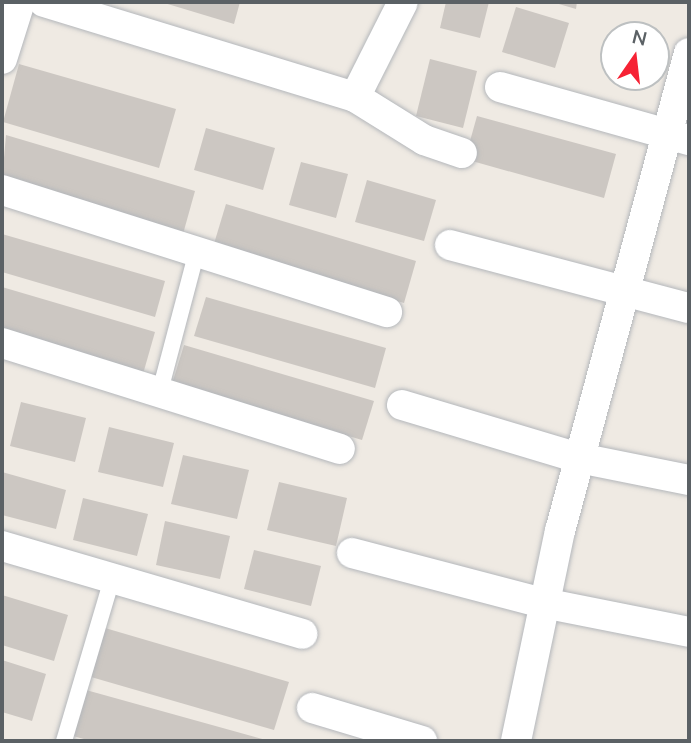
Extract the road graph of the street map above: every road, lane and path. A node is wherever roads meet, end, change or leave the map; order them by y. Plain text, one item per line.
1 (20, 2) edge
2 (44, 2) edge
3 (403, 2) edge
4 (689, 53) edge
5 (2, 59) edge
6 (500, 87) dead end
7 (355, 97) junction
8 (678, 138) edge
9 (462, 153) dead end
10 (2, 190) edge
11 (450, 245) dead end
12 (197, 251) junction
13 (624, 294) junction
14 (689, 308) edge
15 (387, 312) dead end
16 (2, 344) edge
17 (160, 391) junction
18 (402, 405) dead end
19 (340, 449) dead end
20 (579, 458) junction
21 (689, 480) edge
22 (2, 546) edge
23 (352, 553) dead end
24 (112, 579) junction
25 (543, 603) junction
26 (689, 632) edge
27 (302, 634) dead end
28 (312, 708) dead end
29 (64, 741) edge
30 (422, 741) edge
31 (516, 741) edge

1 - 5 street
2 - 7 street
3 - 7 street
4 - 8 street
6 - 8 street
7 - 9 street
8 - 13 street
10 - 12 street
11 - 13 street
12 - 15 street
12 - 17 lane
13 - 14 street
13 - 20 street
16 - 17 street
17 - 19 street
18 - 20 street
20 - 21 street
20 - 25 street
22 - 24 street
23 - 25 street
24 - 27 street
24 - 29 lane
25 - 26 street
25 - 31 street
28 - 30 street

